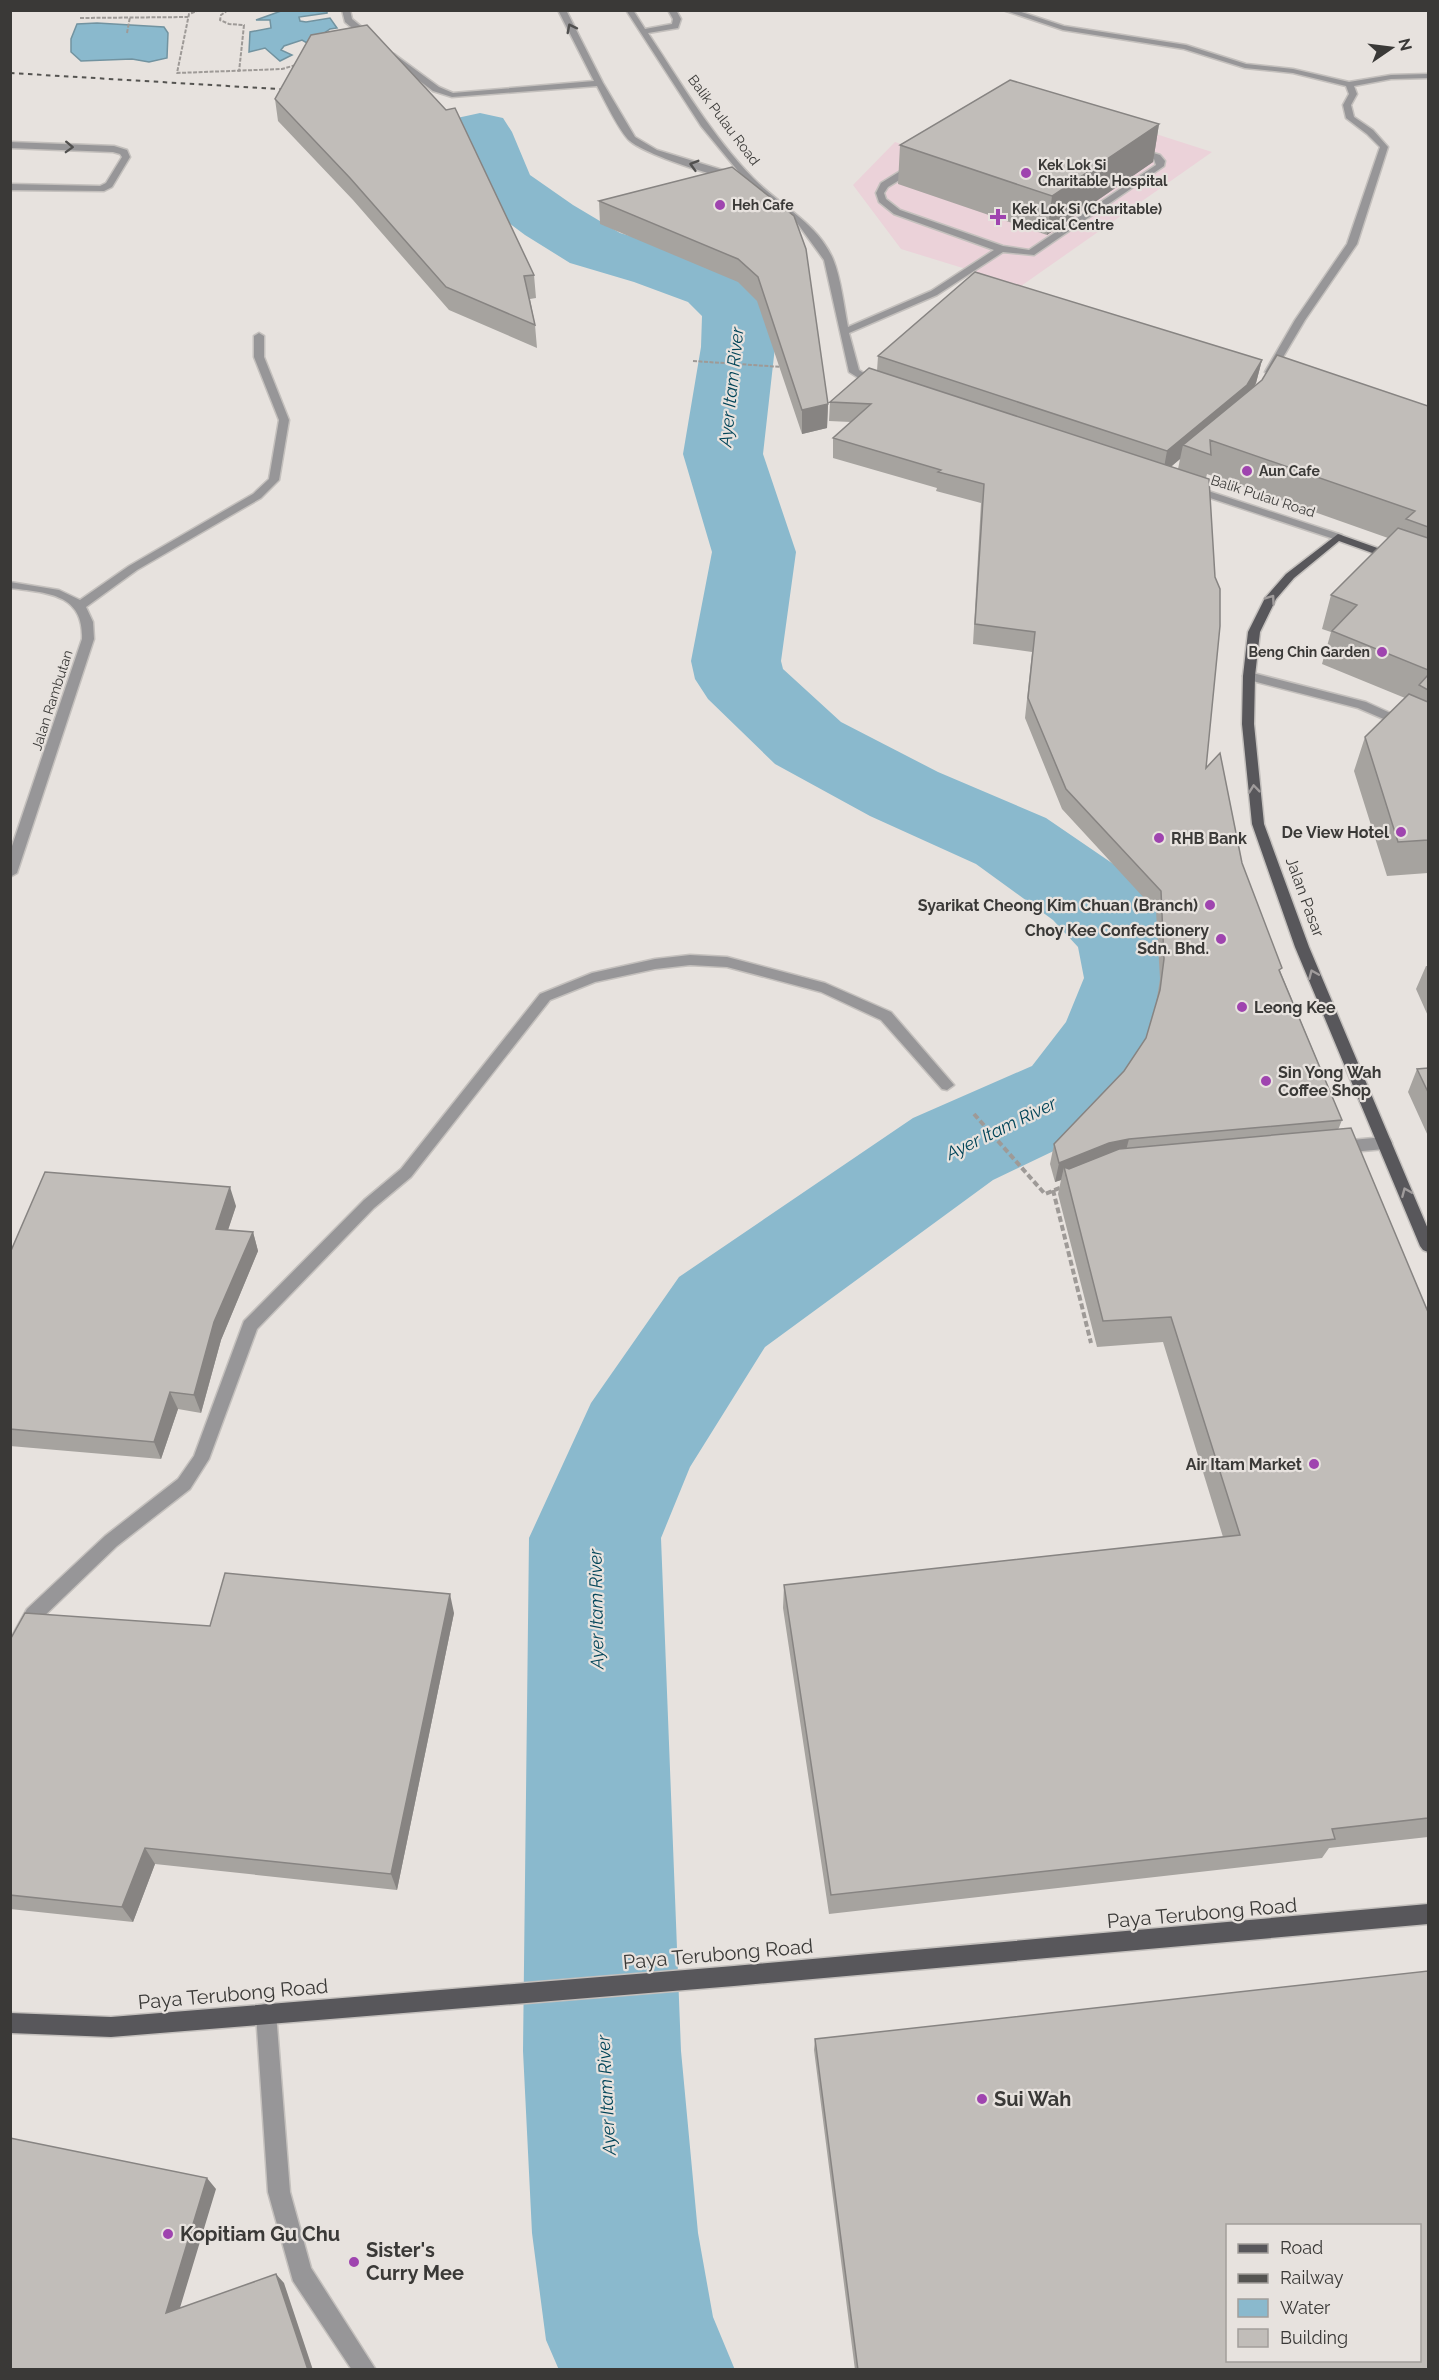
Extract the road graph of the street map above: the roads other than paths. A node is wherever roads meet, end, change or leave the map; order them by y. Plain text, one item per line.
1 (346, 10) edge
2 (562, 10) edge
3 (629, 10) edge
4 (672, 10) edge
5 (1006, 10) edge
6 (643, 32) junction
7 (1428, 76) edge
8 (599, 83) junction
9 (1349, 84) junction
10 (10, 145) edge
11 (750, 181) junction
12 (10, 187) edge
13 (1001, 249) junction
14 (844, 332) junction
15 (259, 336) dead end
16 (1265, 381) edge
17 (883, 387) edge
18 (1183, 486) edge
19 (1338, 537) junction
20 (1428, 570) edge
21 (10, 585) edge
22 (79, 606) junction
23 (1249, 676) junction
24 (1428, 734) edge
25 (10, 827) edge
26 (25, 828) junction
27 (10, 873) edge
28 (947, 1085) road end
29 (1385, 1143) junction
30 (1326, 1148) edge
31 (1428, 1246) edge
32 (10, 1659) edge
33 (1426, 1916) edge
34 (266, 2013) junction
35 (10, 2023) edge
36 (365, 2370) edge

1 - 8 street
8 -> 2 street
3 - 6 street, Balik Pulau Road
4 - 6 street
5 - 9 street
6 - 11 street, Balik Pulau Road
7 - 9 street
11 -> 8 street
9 - 16 street
10 -> 12 street
11 - 14 street, Balik Pulau Road
13 - 13 street
13 - 14 street
14 - 17 street, Balik Pulau Road
15 - 22 street
18 - 19 street, Balik Pulau Road
19 - 20 main road, Balik Pulau Road
23 -> 19 main road, Jalan Pasar
21 - 22 street
22 - 26 street, Jalan Rambutan
23 - 24 street
29 -> 23 main road, Jalan Pasar
25 - 26 street
26 - 27 street, Jalan Rambutan
28 - 32 street
29 - 30 street
31 -> 29 main road, Jalan Pasar
33 - 34 main road, Paya Terubong Road
34 - 35 main road, Paya Terubong Road
34 - 36 street

